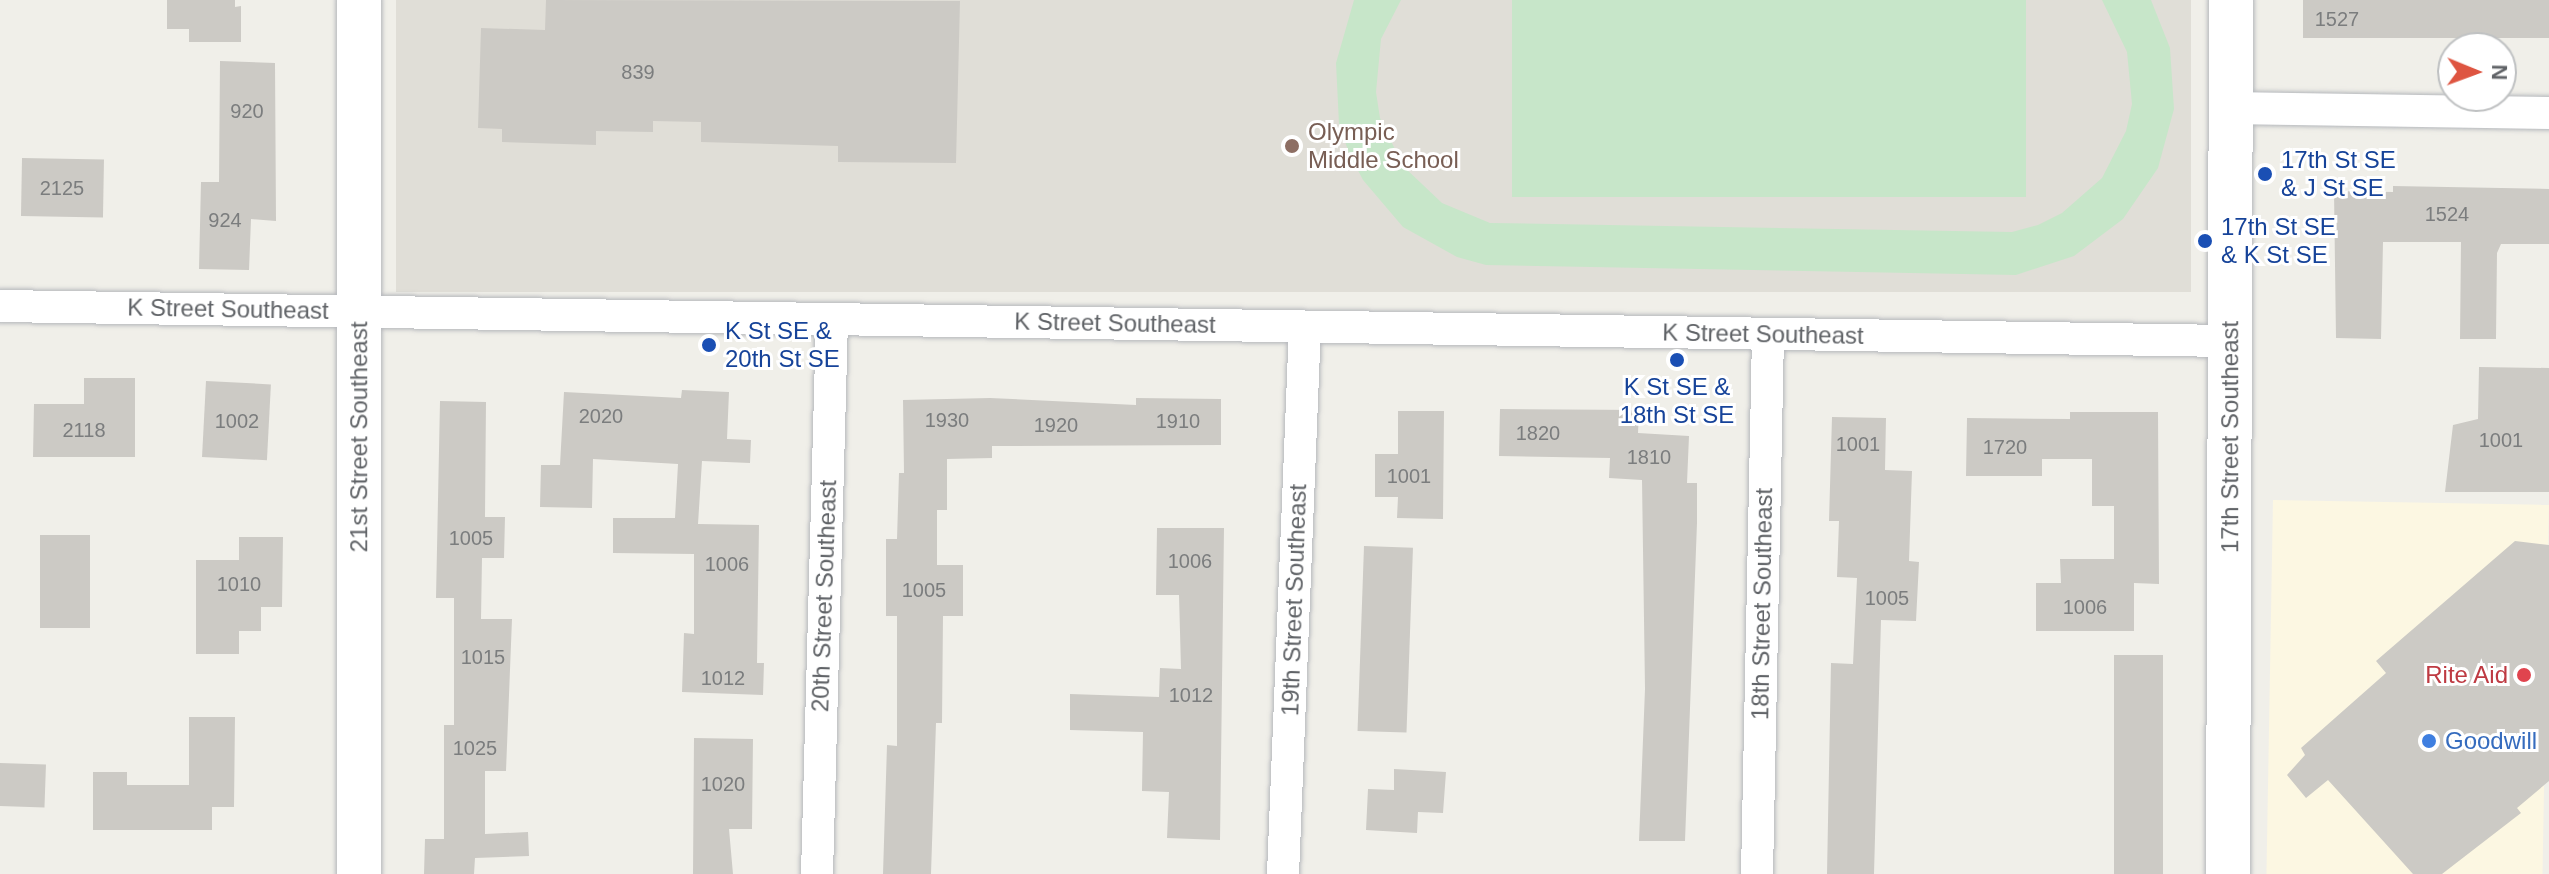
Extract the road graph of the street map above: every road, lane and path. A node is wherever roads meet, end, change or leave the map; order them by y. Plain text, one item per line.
1 (359, 0) edge
2 (2231, 0) edge
3 (2229, 108) junction
4 (2549, 113) edge
5 (0, 306) edge
6 (359, 311) junction
7 (832, 319) junction
8 (1305, 327) junction
9 (1768, 334) junction
10 (2231, 341) junction
11 (359, 874) edge
12 (817, 874) edge
13 (1283, 874) edge
14 (1757, 874) edge
15 (2228, 874) edge

1 - 6 street, 21st Street Southeast
2 - 3 street, 17th Street Southeast
3 - 4 street
3 - 10 street, 17th Street Southeast
5 - 6 street, K Street Southeast
6 - 7 street, K Street Southeast
6 - 11 street, 21st Street Southeast
7 - 8 street, K Street Southeast
7 - 12 street, 20th Street Southeast
8 - 9 street, K Street Southeast
8 - 13 street, 19th Street Southeast
9 - 10 street, K Street Southeast
9 - 14 street, 18th Street Southeast
10 - 15 street, 17th Street Southeast

